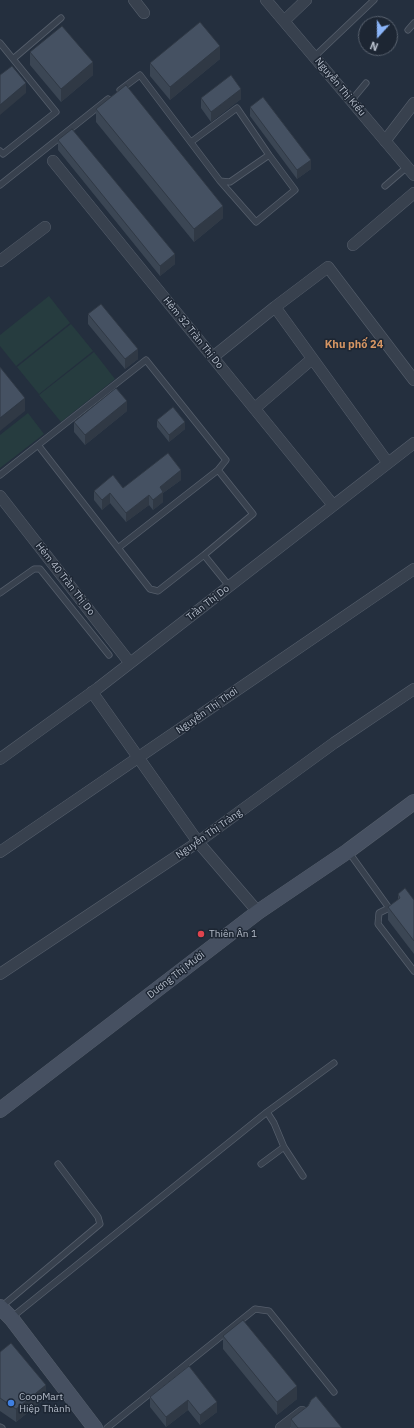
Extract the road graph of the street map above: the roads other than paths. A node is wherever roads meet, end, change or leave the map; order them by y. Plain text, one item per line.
1 (134, 0) edge
2 (266, 0) edge
3 (306, 0) edge
4 (374, 0) edge
5 (144, 13) dead end
6 (61, 18) dead end
7 (284, 21) junction
8 (414, 23) edge
9 (408, 30) dead end
10 (0, 43) edge
11 (314, 57) junction
12 (13, 59) junction
13 (366, 83) dead end
14 (351, 101) junction
15 (414, 103) edge
16 (385, 141) junction
17 (191, 142) junction
18 (0, 151) edge
19 (269, 155) junction
20 (53, 161) dead end
21 (411, 171) edge
22 (220, 181) junction
23 (0, 185) edge
24 (386, 186) dead end
25 (414, 193) edge
26 (45, 226) dead end
27 (353, 245) dead end
28 (0, 261) edge
29 (275, 307) junction
30 (213, 358) junction
31 (312, 359) junction
32 (414, 380) edge
33 (254, 408) junction
34 (414, 443) edge
35 (38, 445) junction
36 (388, 463) junction
37 (218, 470) junction
38 (0, 475) edge
39 (0, 496) edge
40 (333, 506) junction
41 (118, 548) junction
42 (204, 555) junction
43 (414, 569) edge
44 (229, 586) junction
45 (0, 593) edge
46 (109, 655) dead end
47 (130, 663) junction
48 (414, 689) edge
49 (92, 692) junction
50 (138, 758) junction
51 (0, 759) edge
52 (414, 802) edge
53 (198, 842) junction
54 (348, 851) junction
55 (0, 852) edge
56 (258, 912) junction
57 (414, 971) edge
58 (0, 974) edge
59 (334, 1063) dead end
60 (0, 1110) edge
61 (267, 1112) junction
62 (284, 1147) junction
63 (58, 1164) dead end
64 (261, 1164) dead end
65 (303, 1176) dead end
66 (4, 1311) edge
67 (334, 1392) dead end
68 (304, 1410) edge
69 (95, 1428) edge
70 (107, 1428) edge
71 (281, 1428) edge

1 - 5 street
2 - 7 street, Nguyễn Thị Kiểu
3 - 7 street
4 - 11 lane
6 - 12 lane
7 - 11 street, Nguyễn Thị Kiểu
8 - 9 lane
10 - 12 lane
11 - 14 street, Nguyễn Thị Kiểu
12 - 18 lane
13 - 14 lane
14 - 16 street, Nguyễn Thị Kiểu
15 - 16 street
16 - 21 street, Nguyễn Thị Kiểu
17 - 19 lane
17 - 22 lane
17 - 23 lane
19 - 22 lane
19 - 22 lane
20 - 30 street, Hẻm 32 Trần Thị Do
21 - 24 lane
25 - 27 street
26 - 28 street
29 - 30 street
29 - 31 street
29 - 32 street
30 - 33 street, Hẻm 32 Trần Thị Do
31 - 33 street
31 - 36 street
33 - 40 street, Hẻm 32 Trần Thị Do
34 - 36 street, Trần Thị Do
35 - 37 lane
35 - 38 lane
35 - 41 lane
36 - 40 street, Trần Thị Do
37 - 41 lane
37 - 42 lane
39 - 47 street, Hẻm 40 Trần Thị Do
40 - 44 street, Trần Thị Do
41 - 42 lane
42 - 44 lane
43 - 50 street, Nguyễn Thị Thơi
44 - 47 street, Trần Thị Do
45 - 46 lane
47 - 49 street, Trần Thị Do
48 - 53 street, Nguyễn Thị Tràng
49 - 50 street
49 - 51 street, Trần Thị Do
50 - 53 street
50 - 55 street, Nguyễn Thị Thơi
52 - 54 street, Dương Thị Mười
53 - 56 street
53 - 58 street, Nguyễn Thị Tràng
54 - 56 street, Dương Thị Mười
54 - 57 lane
56 - 60 street, Dương Thị Mười
59 - 61 lane
61 - 62 lane
61 - 66 lane
62 - 64 lane
62 - 65 lane
63 - 66 lane
66 - 69 street
67 - 70 lane
68 - 71 street

